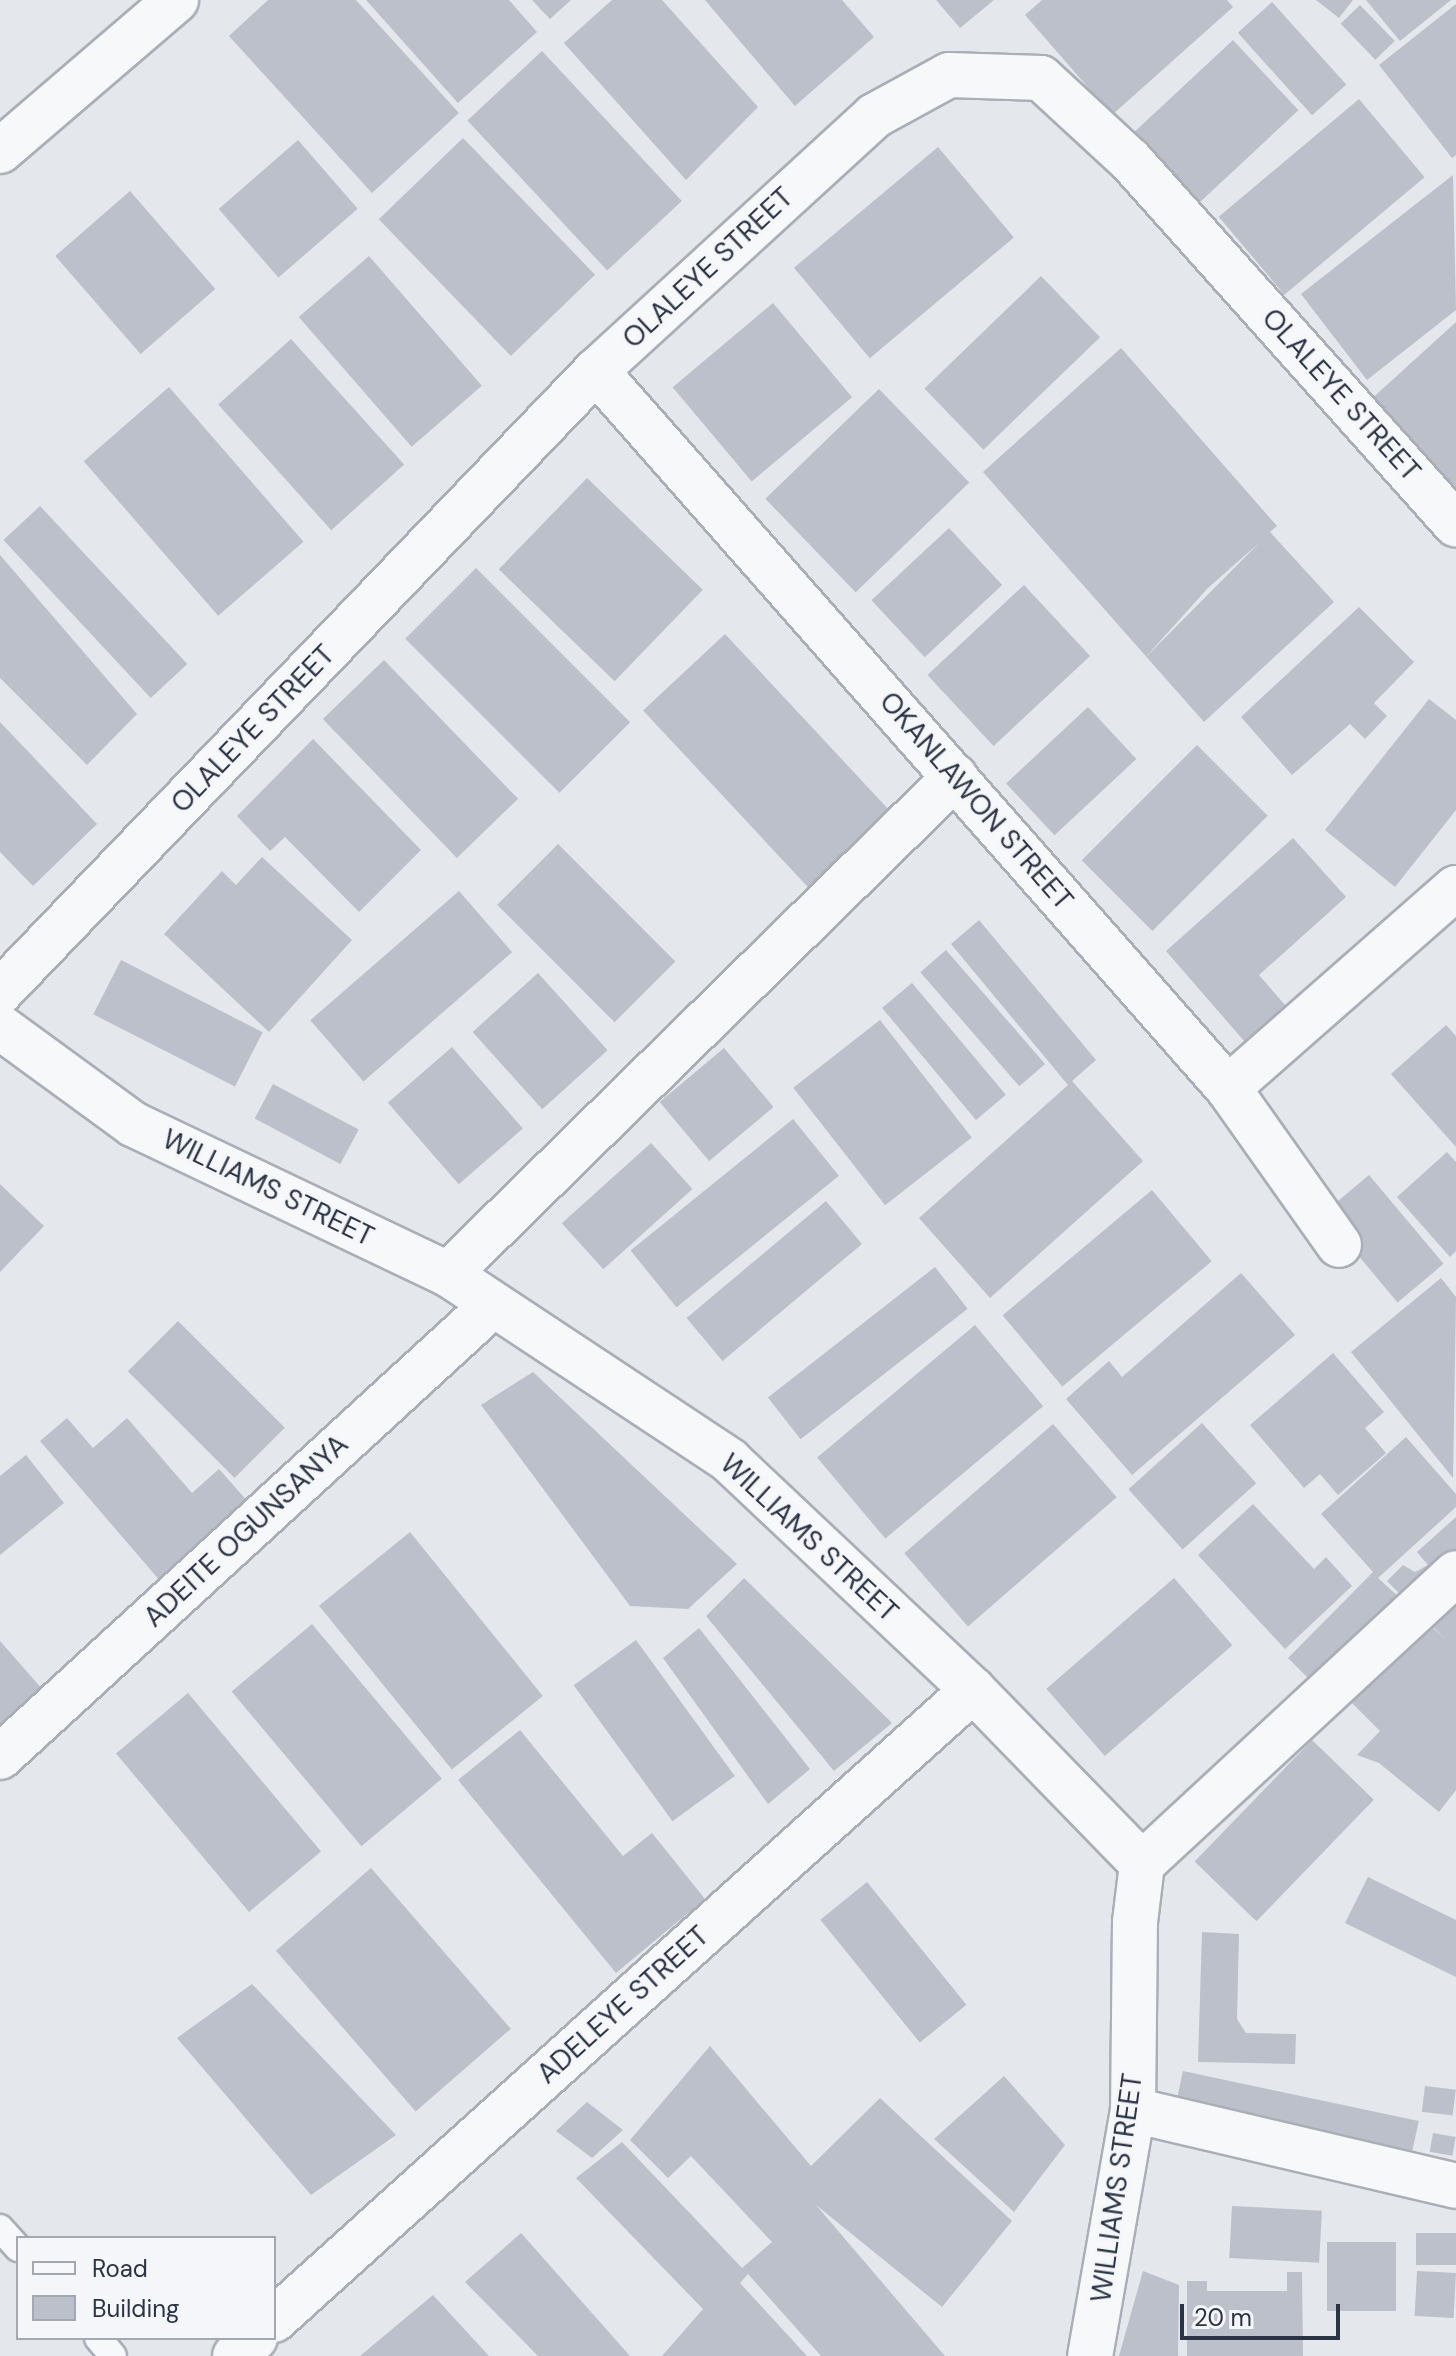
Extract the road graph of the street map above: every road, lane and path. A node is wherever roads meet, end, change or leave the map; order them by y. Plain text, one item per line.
1 (176, 0) edge
2 (6, 132) edge
3 (596, 371) junction
4 (1456, 524) edge
5 (955, 777) junction
6 (1456, 888) edge
7 (0, 992) edge
8 (0, 1027) edge
9 (1228, 1088) junction
10 (1339, 1245) dead end
11 (448, 1274) junction
12 (493, 1305) junction
13 (1456, 1573) edge
14 (973, 1690) junction
15 (0, 1757) edge
16 (1142, 1864) junction
17 (1133, 2110) junction
18 (1456, 2186) edge
19 (0, 2228) edge
20 (16, 2246) edge
21 (276, 2318) edge
22 (1094, 2336) edge
23 (100, 2340) edge
24 (253, 2340) edge
25 (113, 2356) edge
26 (235, 2356) edge
27 (1056, 2356) edge

1 - 2 street
3 - 4 street, OLALEYE STREET
3 - 5 street, OKANLAWON STREET
3 - 7 street, OLALEYE STREET
5 - 9 street, OKANLAWON STREET
5 - 11 street
6 - 9 street
8 - 11 street, WILLIAMS STREET
9 - 10 street, OKANLAWON STREET
11 - 12 street, WILLIAMS STREET
12 - 14 street, WILLIAMS STREET
12 - 15 street, ADEITE OGUNSANYA
13 - 16 street
14 - 16 street, WILLIAMS STREET
14 - 21 street, ADELEYE STREET
16 - 17 street, WILLIAMS STREET
17 - 18 street
17 - 22 street, WILLIAMS STREET
19 - 20 lane
22 - 27 street
23 - 25 lane
24 - 26 street

